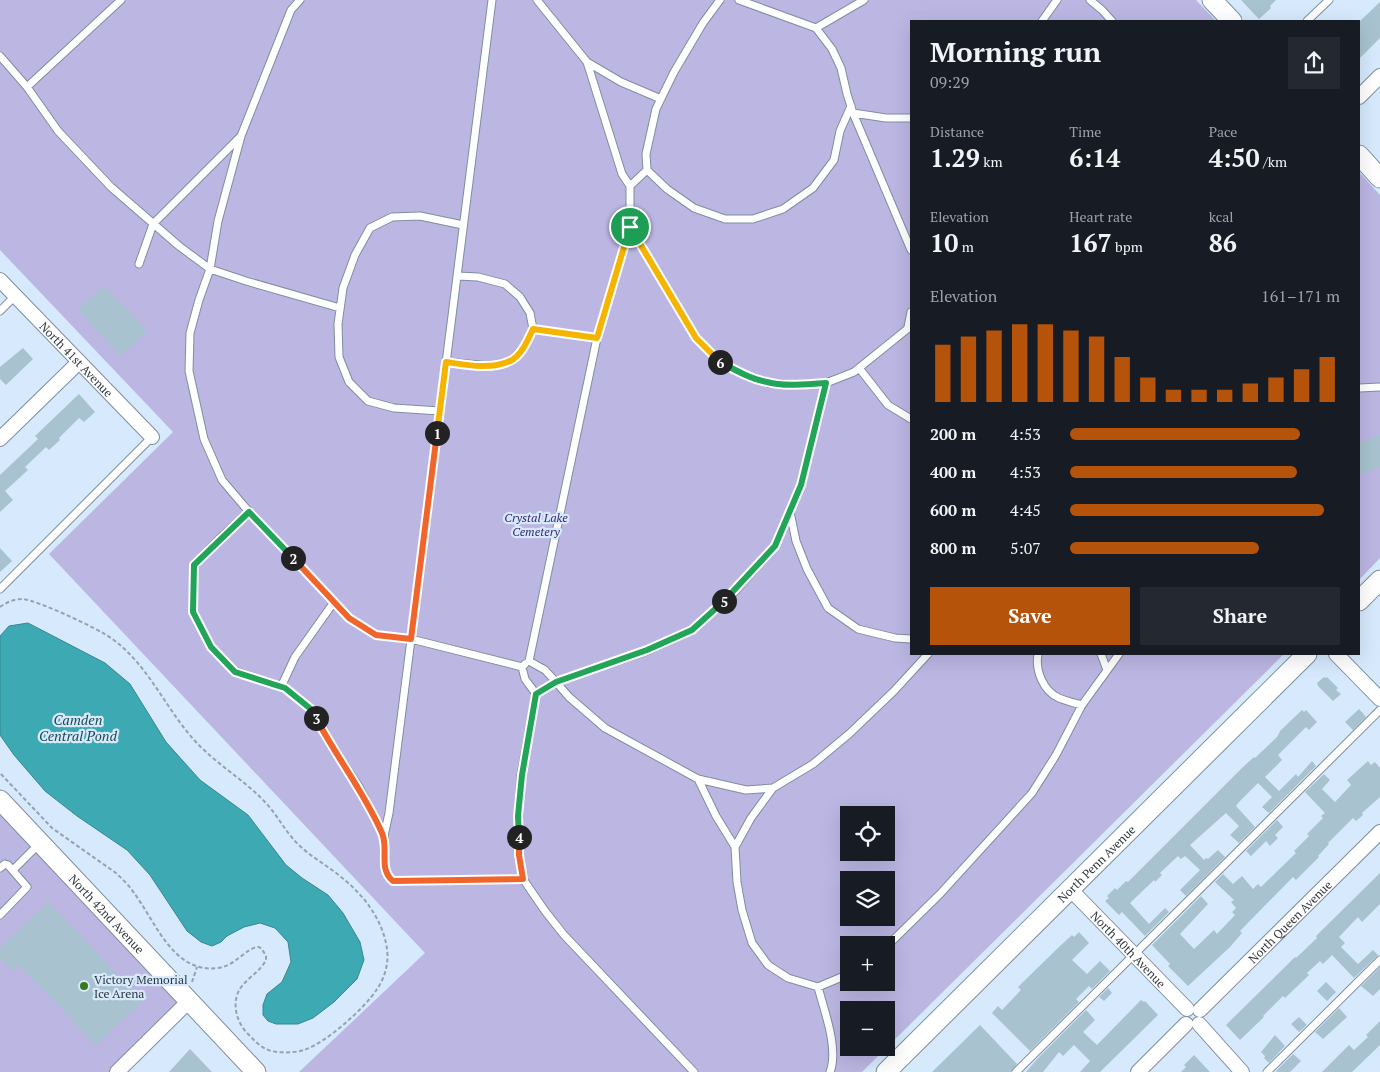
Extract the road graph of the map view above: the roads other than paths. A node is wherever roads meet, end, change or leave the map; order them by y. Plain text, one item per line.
1 (121, 0) edge
2 (300, 0) edge
3 (492, 0) edge
4 (537, 0) edge
5 (720, 0) edge
6 (739, 0) edge
7 (864, 0) edge
8 (1057, 0) edge
9 (1090, 0) edge
10 (1212, 0) edge
11 (1329, 0) edge
12 (749, 2) edge
13 (1043, 20) edge
14 (1111, 20) edge
15 (1231, 20) edge
16 (1308, 20) edge
17 (816, 28) junction
18 (0, 56) edge
19 (587, 62) junction
20 (1380, 76) edge
21 (27, 87) junction
22 (1360, 96) edge
23 (661, 99) junction
24 (852, 109) junction
25 (910, 118) edge
26 (241, 136) junction
27 (1360, 156) edge
28 (647, 170) junction
29 (1380, 178) edge
30 (630, 186) junction
31 (153, 224) junction
32 (464, 225) junction
33 (630, 227) junction
34 (910, 248) edge
35 (139, 264) dead end
36 (210, 269) junction
37 (457, 276) junction
38 (0, 280) edge
39 (15, 296) junction
40 (340, 308) junction
41 (0, 311) edge
42 (910, 326) edge
43 (533, 329) junction
44 (597, 338) junction
45 (79, 362) junction
46 (446, 362) junction
47 (859, 368) junction
48 (826, 383) junction
49 (1380, 387) edge
50 (1360, 388) edge
51 (440, 412) junction
52 (910, 419) edge
53 (152, 437) joint
54 (0, 439) edge
55 (790, 511) junction
56 (249, 512) junction
57 (1380, 580) edge
58 (0, 589) edge
59 (1360, 600) edge
60 (334, 602) junction
61 (411, 639) junction
62 (910, 639) edge
63 (927, 655) edge
64 (1038, 655) edge
65 (1101, 655) edge
66 (1118, 655) edge
67 (1306, 655) edge
68 (1337, 655) edge
69 (529, 661) junction
70 (522, 667) junction
71 (1107, 670) junction
72 (556, 682) junction
73 (281, 687) junction
74 (536, 694) junction
75 (1380, 700) edge
76 (1082, 705) junction
77 (1380, 710) edge
78 (698, 779) junction
79 (773, 788) junction
80 (0, 800) edge
81 (1380, 832) edge
82 (384, 836) junction
83 (40, 843) junction
84 (735, 847) junction
85 (0, 868) edge
86 (13, 870) junction
87 (523, 879) junction
88 (1070, 889) junction
89 (0, 915) edge
90 (895, 939) edge
91 (1134, 955) junction
92 (1380, 960) edge
93 (840, 978) edge
94 (818, 987) junction
95 (189, 993) junction
96 (1193, 1017) junction
97 (252, 1071) edge
98 (117, 1072) edge
99 (694, 1072) edge
100 (830, 1072) edge
101 (886, 1072) edge
102 (1016, 1072) edge
103 (1138, 1072) edge
104 (1242, 1072) edge
105 (1267, 1072) edge

1 - 21 lane
2 - 26 lane
3 - 32 lane
4 - 19 lane
5 - 23 lane
6 - 12 lane
7 - 17 lane
8 - 13 lane
9 - 14 lane
10 - 15 main road
11 - 16 lane
12 - 17 lane
17 - 24 lane
18 - 21 lane
19 - 23 lane
19 - 30 lane
20 - 22 street
21 - 31 lane
23 - 28 lane
24 - 25 lane
24 - 28 lane
24 - 34 lane
26 - 31 lane
26 - 36 lane
27 - 29 main road
28 - 30 lane
30 - 33 lane
31 - 35 lane
31 - 36 lane
32 - 37 lane
32 - 40 lane
33 - 44 lane
33 - 48 lane
36 - 40 lane
36 - 56 lane
37 - 43 lane
37 - 46 lane
38 - 39 street, North 41st Avenue
39 - 41 lane
39 - 45 street, North 41st Avenue
40 - 51 lane
42 - 47 lane
43 - 44 lane
43 - 46 lane
44 - 69 lane
45 - 53 street, North 41st Avenue
45 - 54 street
46 - 51 lane
47 - 48 lane
47 - 52 lane
48 - 55 lane
49 - 50 lane
51 - 61 lane
53 - 58 lane
55 - 62 lane
55 - 72 lane
56 - 60 lane
56 - 73 lane
57 - 59 main road
60 - 61 lane
60 - 73 lane
61 - 70 lane
61 - 82 lane
63 - 79 lane
64 - 76 lane
65 - 71 lane
66 - 71 lane
67 - 88 main road, North Penn Avenue
68 - 75 street
69 - 70 lane
69 - 72 lane
70 - 74 lane
71 - 76 lane
72 - 74 lane
72 - 78 lane
73 - 82 lane
74 - 87 lane
76 - 90 lane
77 - 91 lane
78 - 79 lane
78 - 84 lane
79 - 84 lane
80 - 83 main road, North 42nd Avenue
81 - 96 street, North Queen Avenue
82 - 87 lane
83 - 86 lane
83 - 95 main road, North 42nd Avenue
84 - 94 lane
85 - 86 lane
86 - 89 lane
87 - 99 lane
88 - 91 street, North 40th Avenue
88 - 101 main road, North Penn Avenue
91 - 96 street, North 40th Avenue
91 - 102 lane
92 - 105 lane
93 - 94 lane
94 - 100 lane
95 - 97 main road, North 42nd Avenue
95 - 98 street
96 - 103 street, North Queen Avenue
96 - 104 street, North 40th Avenue

